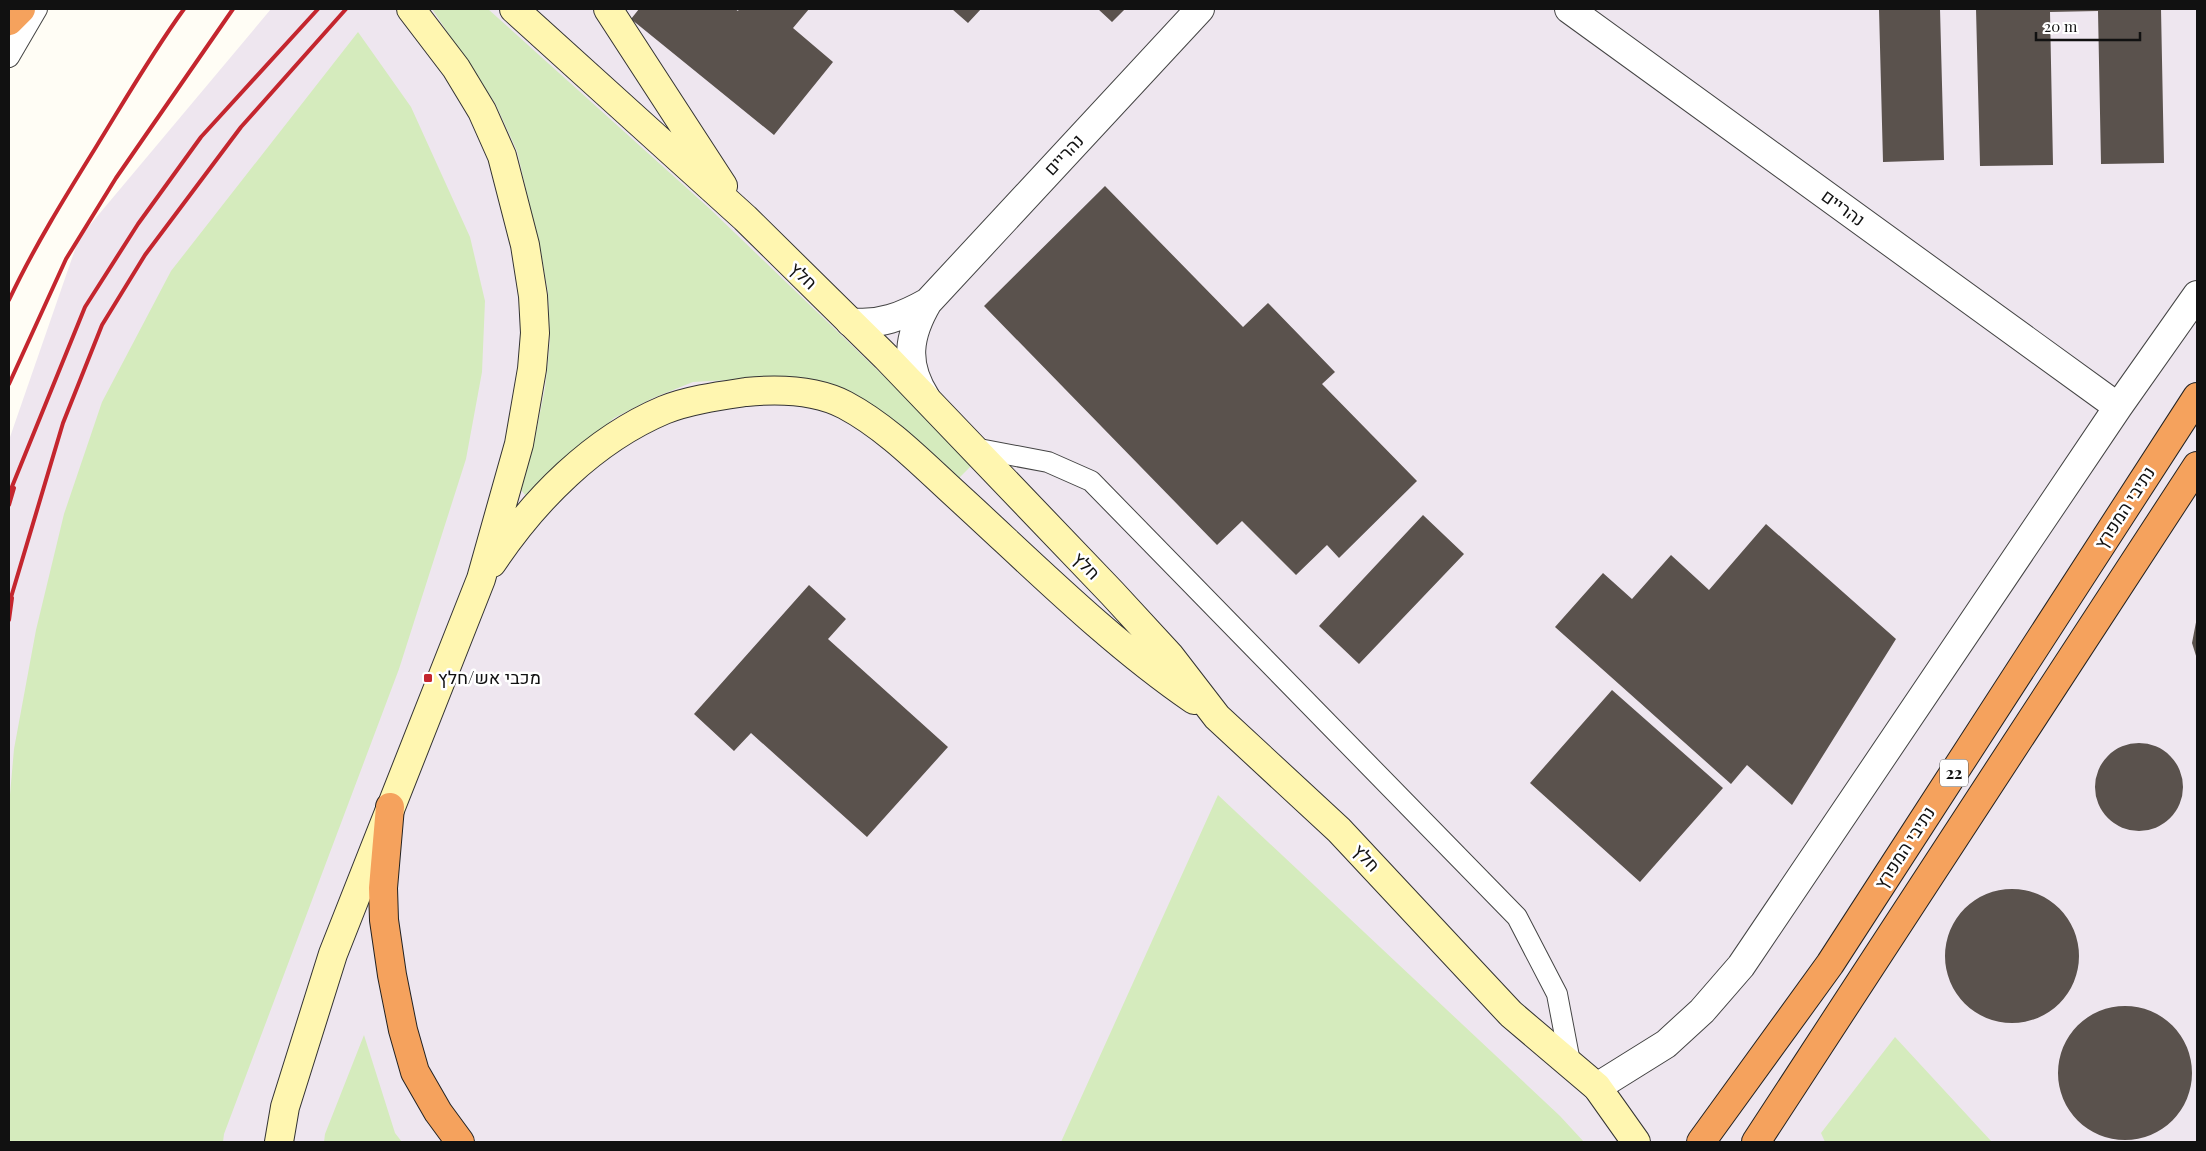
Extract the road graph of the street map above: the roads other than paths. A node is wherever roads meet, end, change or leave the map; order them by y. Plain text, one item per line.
1 (21, 9) edge
2 (37, 9) edge
3 (412, 9) edge
4 (514, 9) edge
5 (608, 9) edge
6 (1200, 9) edge
7 (1569, 9) edge
8 (9, 21) edge
9 (9, 57) edge
10 (744, 218) junction
11 (2197, 295) edge
12 (928, 302) junction
13 (850, 322) junction
14 (2197, 396) edge
15 (931, 406) junction
16 (2118, 407) junction
17 (974, 448) junction
18 (2197, 466) edge
19 (2197, 477) edge
20 (481, 579) junction
21 (1217, 717) junction
22 (390, 807) junction
23 (1570, 1062) junction
24 (1597, 1087) junction
25 (279, 1142) edge
26 (460, 1142) edge
27 (1636, 1142) edge
28 (1701, 1142) edge
29 (1756, 1142) edge
30 (1772, 1142) edge

1 - 8 highway
2 - 9 lane
3 - 20 street
4 - 10 street, חלץ
5 - 10 street
6 - 12 street, נהריים
7 - 16 street, נהריים
10 - 13 street, חלץ
11 - 16 street
12 - 13 street
12 - 15 street
13 - 15 street, חלץ
14 - 28 highway, נתיבי המפרץ / 22
15 - 17 street, חלץ
16 - 24 street
17 - 21 street, חלץ
17 - 23 lane
18 - 29 highway, נתיבי המפרץ / 22
19 - 30 street
20 - 21 street
20 - 22 street
21 - 23 street, חלץ
22 - 25 street
22 - 26 highway
23 - 24 street, חלץ
24 - 27 street, חלץ

